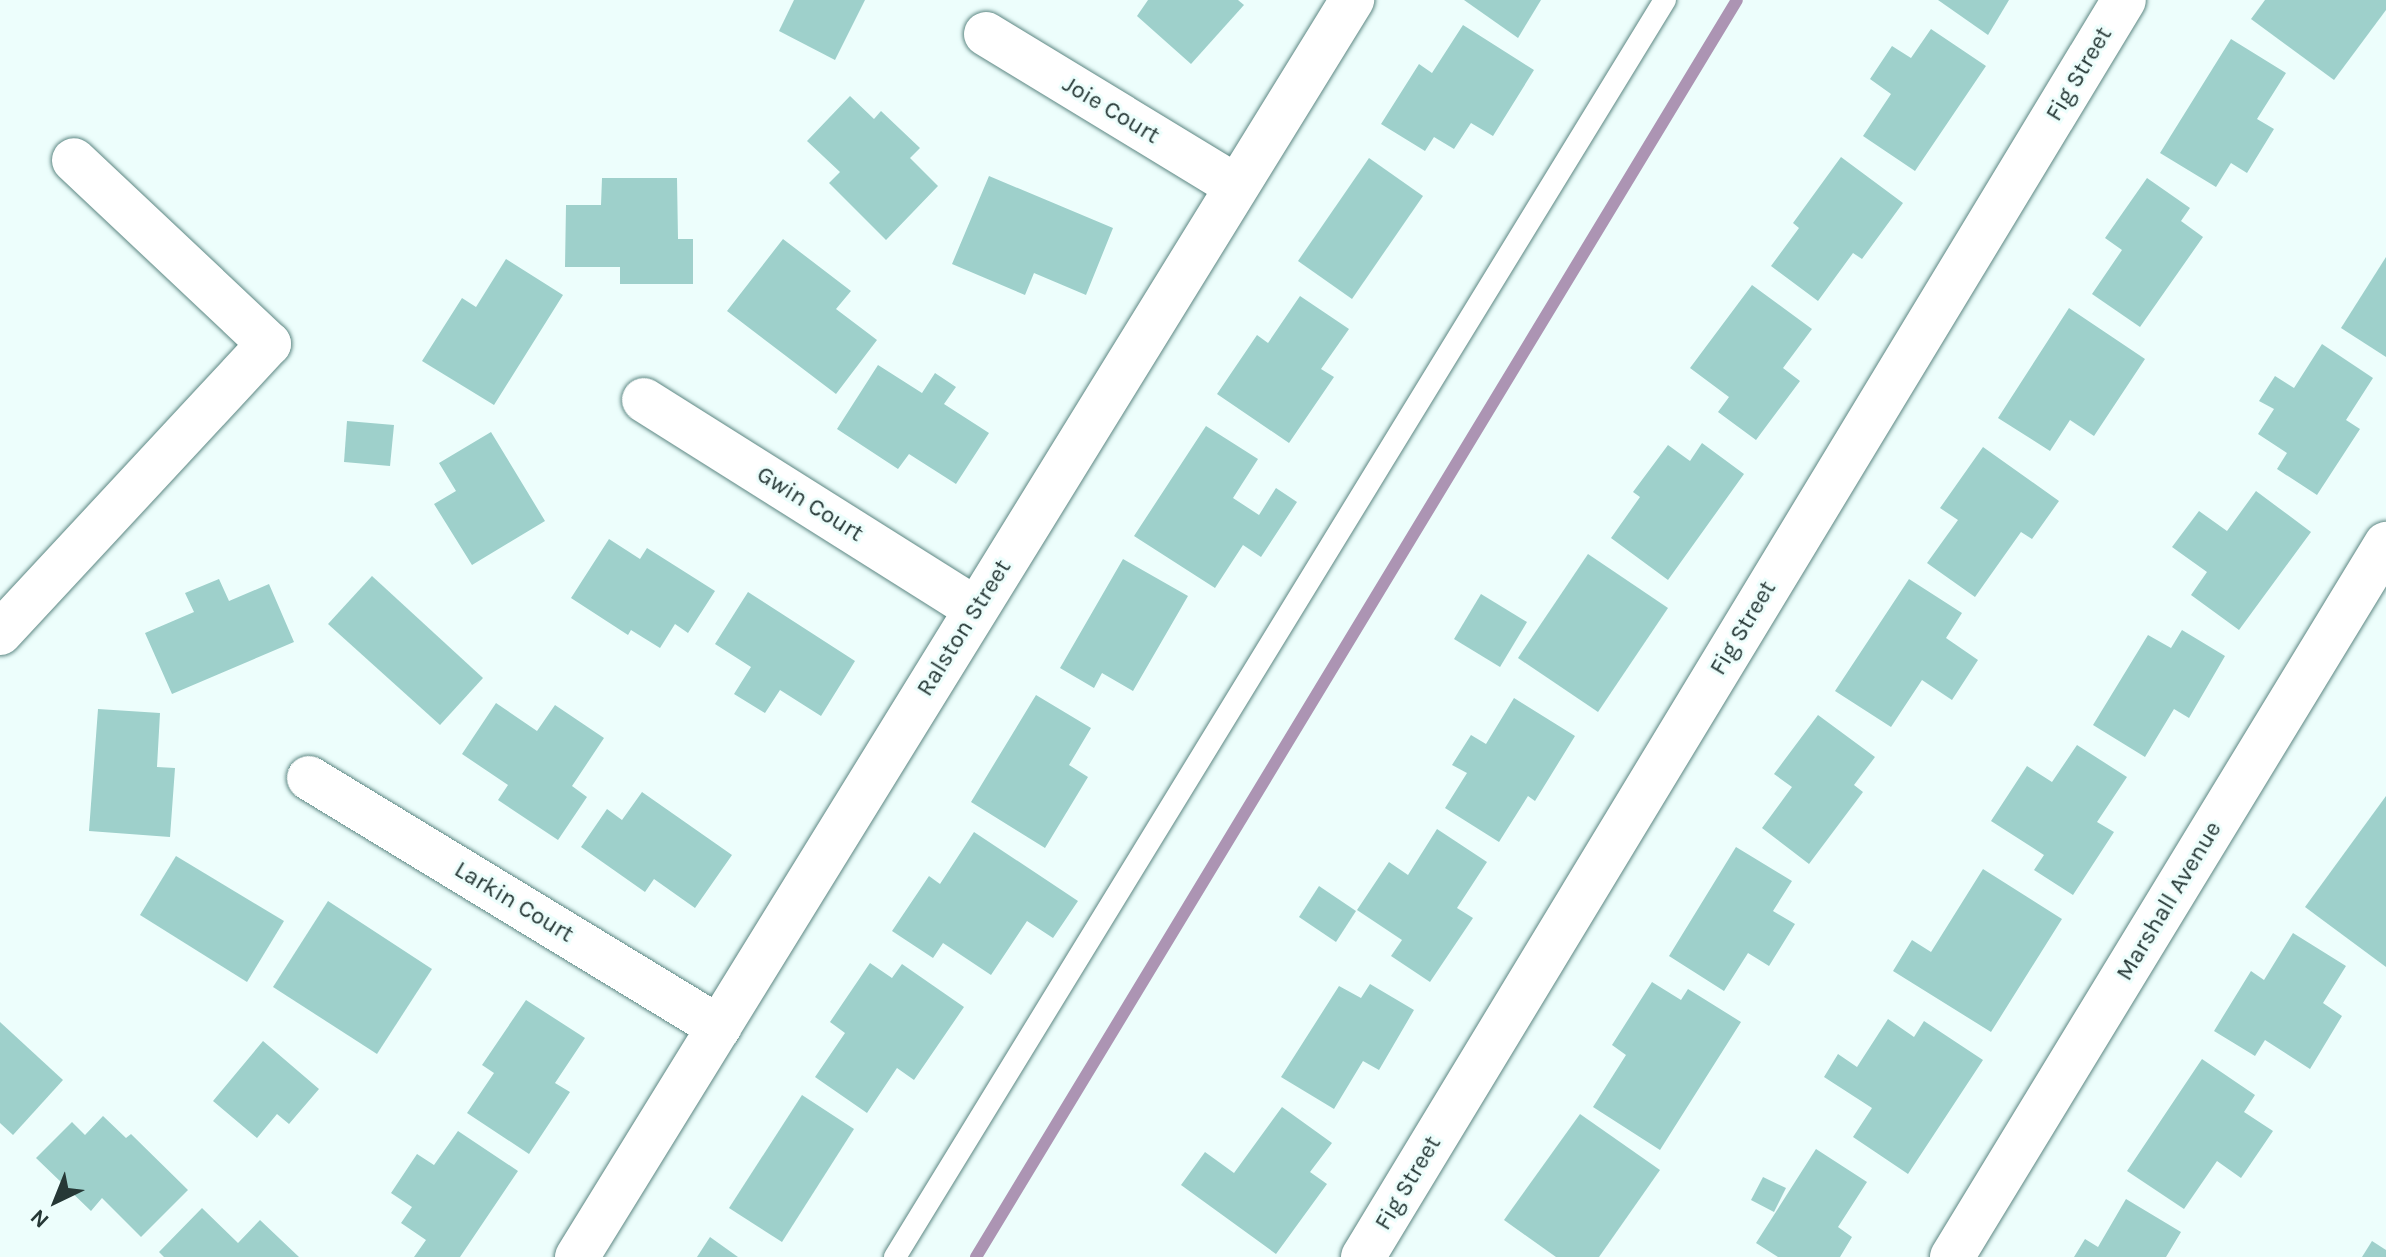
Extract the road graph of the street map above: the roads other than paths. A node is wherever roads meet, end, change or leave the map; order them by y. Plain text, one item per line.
1 (1352, 0) edge
2 (1665, 0) edge
3 (2124, 0) edge
4 (986, 34) dead end
5 (74, 160) dead end
6 (1236, 186) junction
7 (644, 400) dead end
8 (2386, 544) edge
9 (976, 609) junction
10 (0, 633) edge
11 (309, 778) dead end
12 (719, 1027) junction
13 (577, 1257) edge
14 (895, 1257) edge
15 (1363, 1257) edge
16 (1952, 1257) edge

1 - 6 street, Ralston Street
2 - 14 lane
3 - 15 street, Fig Street
4 - 6 street, Joie Court
5 - 10 street
6 - 9 street, Ralston Street
7 - 9 street, Gwin Court
8 - 16 street, Marshall Avenue
9 - 12 street, Ralston Street
11 - 12 street, Larkin Court
12 - 13 street, Ralston Street

